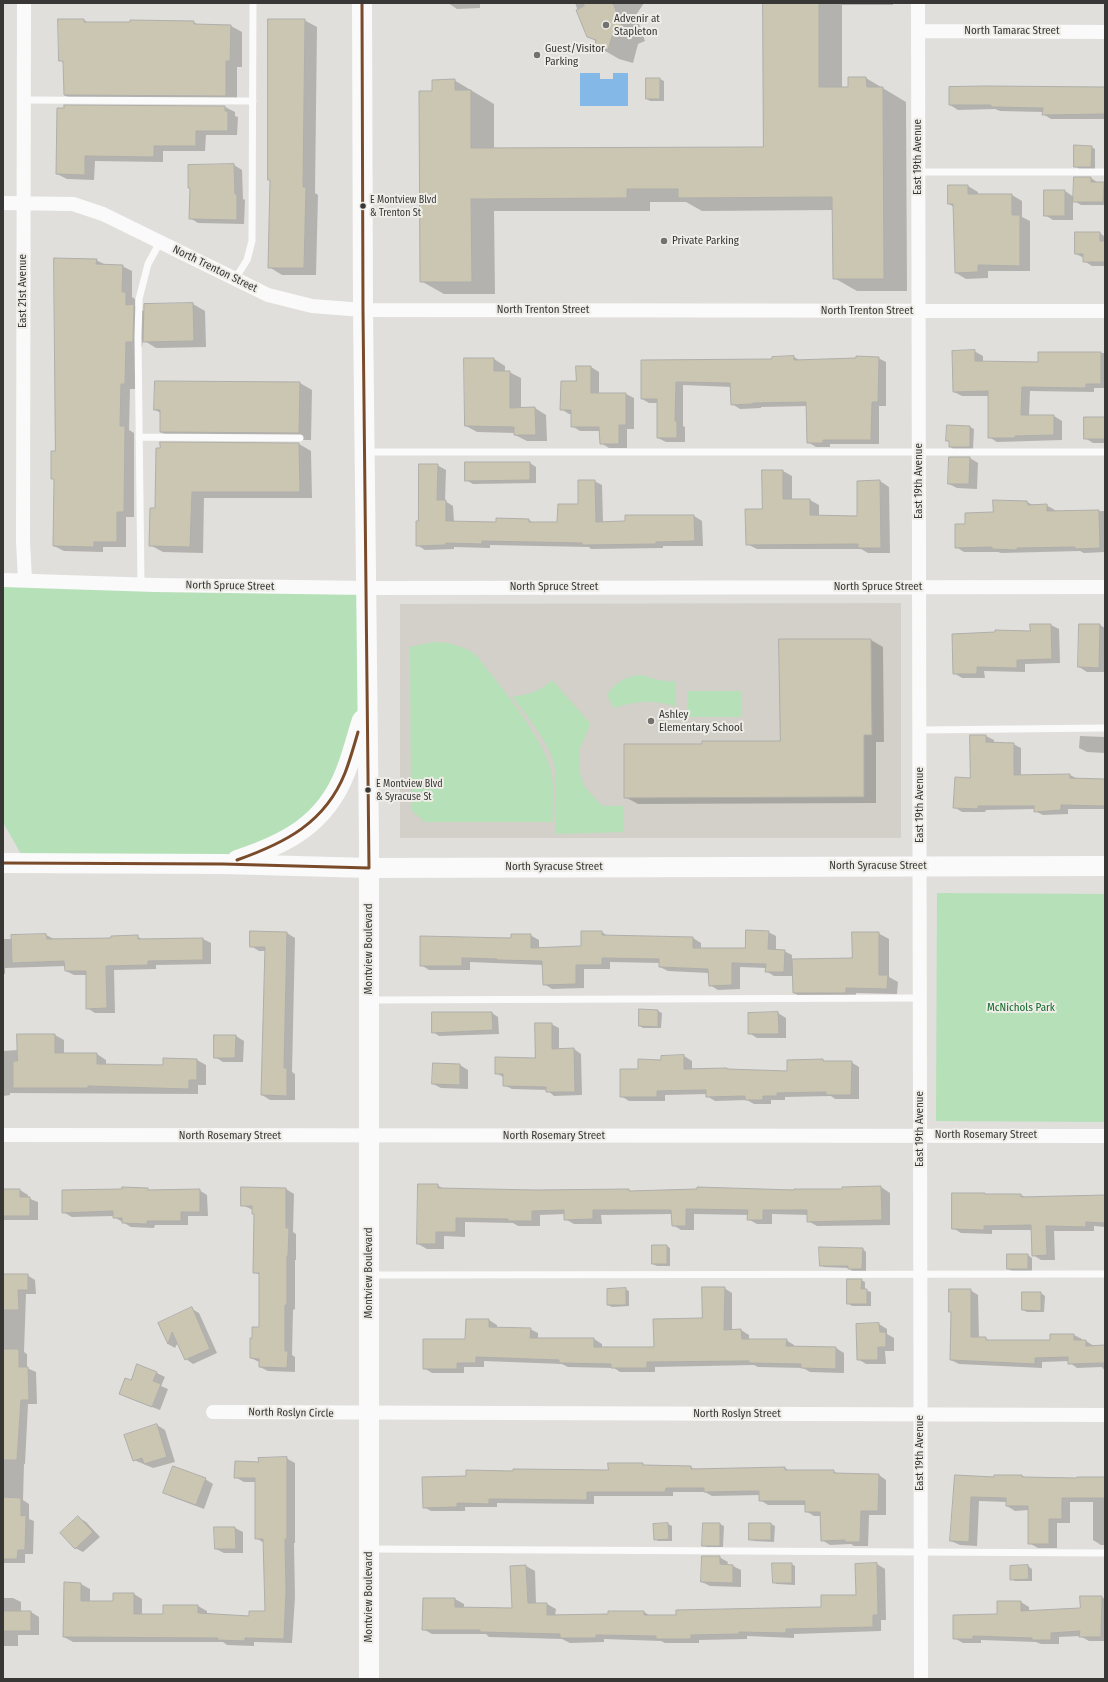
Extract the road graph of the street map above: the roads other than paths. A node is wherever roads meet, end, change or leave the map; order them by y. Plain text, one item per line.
1 (24, 3) edge
2 (253, 3) edge
3 (362, 3) edge
4 (918, 3) edge
5 (918, 31) junction
6 (1105, 32) edge
7 (24, 100) junction
8 (253, 100) junction
9 (918, 172) junction
10 (1105, 172) edge
11 (3, 204) edge
12 (23, 204) junction
13 (160, 242) junction
14 (235, 279) junction
15 (363, 310) junction
16 (919, 311) junction
17 (1105, 311) edge
18 (139, 437) junction
19 (300, 438) dead end
20 (364, 452) junction
21 (918, 452) junction
22 (1105, 452) edge
23 (3, 580) edge
24 (24, 580) junction
25 (141, 584) junction
26 (920, 586) junction
27 (1105, 587) edge
28 (367, 588) junction
29 (368, 703) junction
30 (1105, 728) edge
31 (920, 730) junction
32 (3, 863) edge
33 (223, 864) junction
34 (920, 866) junction
35 (1105, 866) edge
36 (369, 868) junction
37 (920, 998) junction
38 (369, 1000) junction
39 (3, 1135) edge
40 (920, 1135) junction
41 (368, 1136) junction
42 (1105, 1136) edge
43 (920, 1274) junction
44 (1105, 1274) edge
45 (369, 1275) junction
46 (213, 1412) dead end
47 (369, 1414) junction
48 (920, 1415) junction
49 (1105, 1415) edge
50 (369, 1549) junction
51 (920, 1552) junction
52 (1105, 1553) edge
53 (369, 1679) edge
54 (921, 1679) edge

1 - 7 street, East 21st Avenue
2 - 8 lane
3 - 15 main road, Montview Boulevard
4 - 5 street, East 19th Avenue
5 - 6 street, North Tamarac Street
5 - 9 street, East 19th Avenue
7 - 8 lane
7 - 12 street, East 21st Avenue
8 - 14 lane
9 - 10 lane
9 - 16 street, East 19th Avenue
11 - 12 street, North Trenton Street
12 - 13 street, North Trenton Street
12 - 24 street, East 21st Avenue
13 - 14 street, North Trenton Street
13 - 18 lane
14 - 15 street, North Trenton Street
15 - 16 street, North Trenton Street
15 - 20 main road, Montview Boulevard
16 - 17 street, North Trenton Street
16 - 21 street, East 19th Avenue
18 - 19 lane
18 - 25 lane
20 - 21 lane
20 - 28 main road, Montview Boulevard
21 - 22 lane
21 - 26 street, East 19th Avenue
23 - 24 street, North Spruce Street
24 - 25 street, North Spruce Street
25 - 28 street, North Spruce Street
26 - 27 street, North Spruce Street
26 - 28 street, North Spruce Street
26 - 31 street, East 19th Avenue
28 - 29 main road, Montview Boulevard
29 - 33 main road
29 - 36 main road, Montview Boulevard
30 - 31 lane
31 - 34 street, East 19th Avenue
32 - 33 main road, North Syracuse Street
33 - 36 main road, North Syracuse Street
34 - 35 main road, North Syracuse Street
34 - 36 main road, North Syracuse Street
34 - 37 street, East 19th Avenue
36 - 38 main road, Montview Boulevard
37 - 38 lane
37 - 40 street, East 19th Avenue
38 - 41 main road, Montview Boulevard
39 - 41 street, North Rosemary Street
40 - 41 street, North Rosemary Street
40 - 42 street, North Rosemary Street
40 - 43 street, East 19th Avenue
41 - 45 main road, Montview Boulevard
43 - 44 lane
43 - 45 lane
43 - 48 street, East 19th Avenue
45 - 47 main road, Montview Boulevard
46 - 47 street, North Roslyn Circle
47 - 48 street, North Roslyn Street
47 - 50 main road, Montview Boulevard
48 - 49 street, North Roslyn Street
48 - 51 street, East 19th Avenue
50 - 51 lane
50 - 53 main road, Montview Boulevard
51 - 52 lane
51 - 54 street, East 19th Avenue

